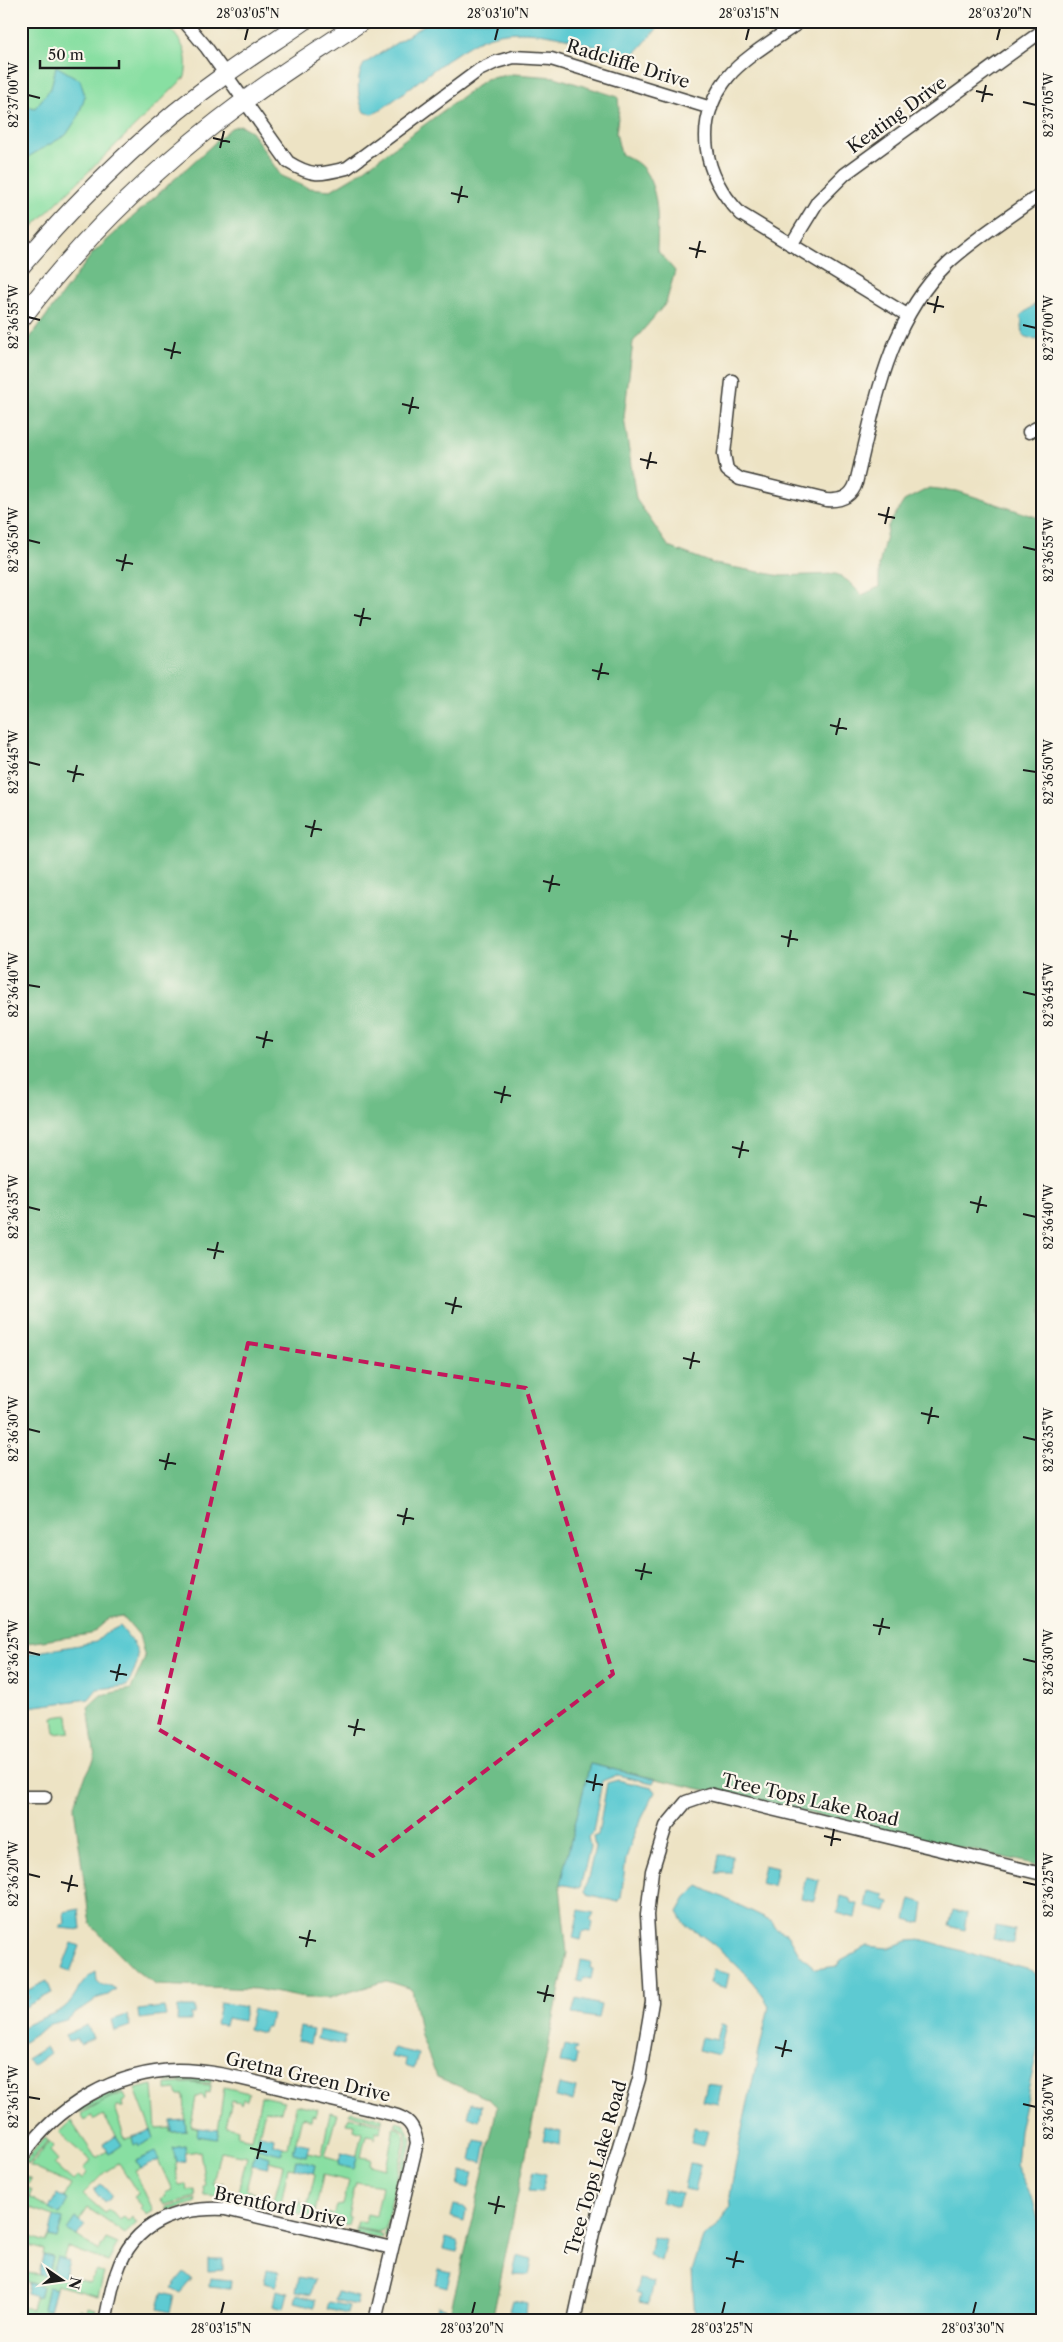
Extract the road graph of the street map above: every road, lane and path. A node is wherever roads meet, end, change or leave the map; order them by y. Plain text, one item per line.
1 (184, 21) edge
2 (304, 21) edge
3 (362, 21) edge
4 (795, 23) edge
5 (1042, 31) edge
6 (224, 75) junction
7 (244, 101) junction
8 (711, 108) junction
9 (1042, 193) edge
10 (791, 244) junction
11 (21, 266) edge
12 (907, 315) junction
13 (21, 319) edge
14 (732, 381) dead end
15 (1042, 425) edge
16 (1029, 432) dead end
17 (21, 1797) edge
18 (44, 1797) dead end
19 (1042, 1874) edge
20 (21, 2158) edge
21 (392, 2248) junction
22 (105, 2321) edge
23 (375, 2321) edge
24 (574, 2321) edge

1 - 6 street, Radcliffe Drive
2 - 6 main road
3 - 7 main road
4 - 8 street
5 - 10 street, Keating Drive
6 - 7 street, Radcliffe Drive
6 - 11 main road
7 - 8 street, Radcliffe Drive
7 - 13 main road
8 - 10 street
9 - 12 street
10 - 12 street
12 - 14 street
15 - 16 street
17 - 18 street
19 - 24 street, Tree Tops Lake Road
20 - 21 street, Gretna Green Drive
21 - 22 street, Brentford Drive
21 - 23 street, Gretna Green Drive

